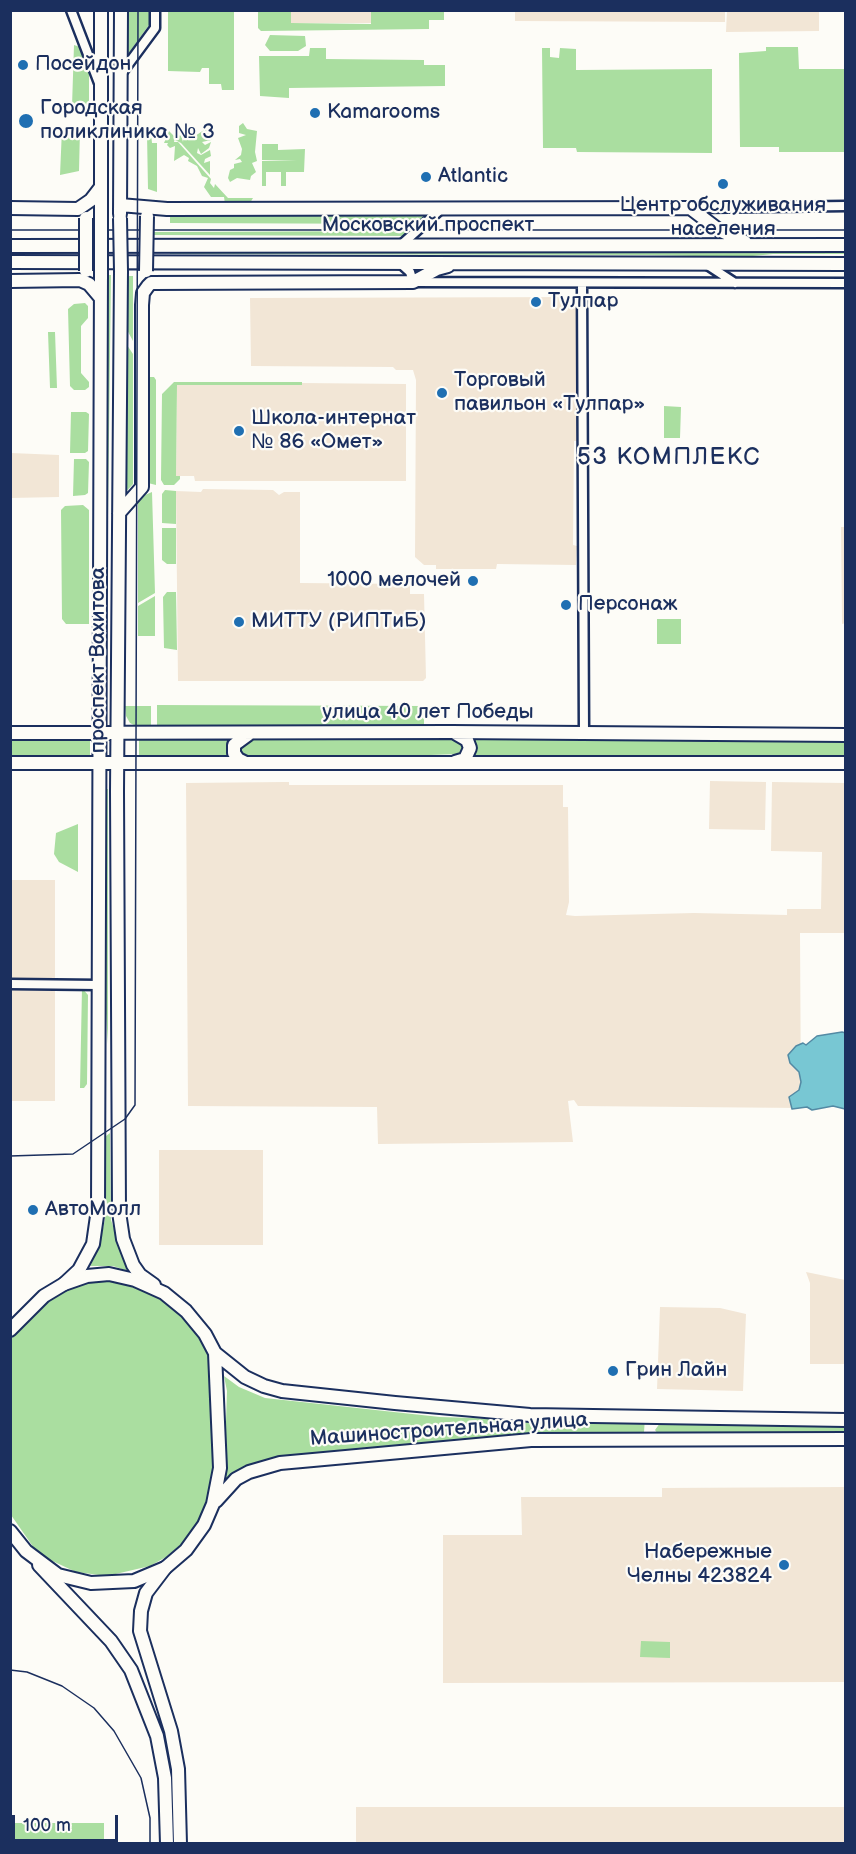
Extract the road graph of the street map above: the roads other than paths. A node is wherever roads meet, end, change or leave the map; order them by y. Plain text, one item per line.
1 (71, 10) edge
2 (101, 10) edge
3 (121, 10) edge
4 (155, 10) edge
5 (121, 74) junction
6 (101, 89) junction
7 (101, 187) junction
8 (846, 206) edge
9 (10, 208) edge
10 (690, 208) junction
11 (441, 209) junction
12 (120, 212) junction
13 (147, 212) junction
14 (82, 214) junction
15 (753, 244) junction
16 (401, 245) junction
17 (845, 245) edge
18 (10, 246) edge
19 (10, 262) edge
20 (400, 262) junction
21 (464, 262) junction
22 (706, 264) junction
23 (845, 264) edge
24 (83, 276) junction
25 (10, 281) edge
26 (413, 282) junction
27 (152, 283) junction
28 (582, 283) junction
29 (735, 283) junction
30 (846, 283) edge
31 (100, 297) junction
32 (119, 513) junction
33 (99, 544) junction
34 (119, 547) junction
35 (100, 732) junction
36 (451, 732) junction
37 (10, 733) edge
38 (118, 733) junction
39 (250, 733) junction
40 (584, 733) junction
41 (846, 735) edge
42 (10, 763) edge
43 (246, 763) junction
44 (454, 763) junction
45 (846, 763) edge
46 (100, 764) junction
47 (117, 764) junction
48 (10, 984) edge
49 (99, 985) junction
50 (99, 1037) junction
51 (118, 1037) junction
52 (64, 1284) junction
53 (164, 1293) junction
54 (10, 1330) edge
55 (215, 1353) junction
56 (662, 1416) junction
57 (846, 1419) edge
58 (661, 1438) junction
59 (846, 1439) edge
60 (213, 1504) junction
61 (10, 1531) edge
62 (26, 1551) junction
63 (165, 1568) junction
64 (173, 1838) edge

1 - 6 street
2 - 6 main road, проспект Вахитова
3 - 5 main road, проспект Вахитова
4 - 5 street
5 - 12 main road, проспект Вахитова
6 - 7 main road, проспект Вахитова
7 - 14 main road
7 - 31 main road, проспект Вахитова, bridge
8 - 10 street
9 - 14 main road
10 - 11 main road
10 - 15 main road
11 - 13 main road
11 - 16 street
12 - 13 main road
12 - 32 main road, проспект Вахитова, bridge
13 - 27 main road, bridge
14 - 24 main road, bridge
15 - 16 main road, Московский проспект
15 - 17 main road, Московский проспект
16 - 18 main road, Московский проспект
19 - 20 main road, Московский проспект
20 - 21 main road, Московский проспект
20 - 26 street
21 - 22 main road, Московский проспект
21 - 26 main road
22 - 23 main road, Московский проспект
22 - 29 street
24 - 25 main road
24 - 31 main road
26 - 27 main road
26 - 28 street
27 - 32 main road
28 - 29 street
28 - 40 street
29 - 30 street
31 - 33 main road, проспект Вахитова
32 - 34 main road, проспект Вахитова
33 - 34 main road
33 - 35 main road, проспект Вахитова
34 - 38 main road, проспект Вахитова
35 - 37 main road, улица 40 лет Победы
35 - 38 main road, улица 40 лет Победы
35 - 46 main road, проспект Вахитова
36 - 39 main road, улица 40 лет Победы
36 - 40 main road, улица 40 лет Победы
36 - 44 main road
38 - 39 main road, улица 40 лет Победы
38 - 47 main road, проспект Вахитова
39 - 43 main road
40 - 41 main road, улица 40 лет Победы
42 - 46 main road
43 - 44 main road
43 - 47 main road
44 - 45 main road
46 - 47 main road
46 - 49 main road, проспект Вахитова
47 - 51 main road, проспект Вахитова
48 - 49 street
49 - 50 main road, проспект Вахитова
50 - 51 main road
50 - 52 main road, проспект Вахитова
51 - 53 main road, проспект Вахитова
52 - 53 main road
52 - 54 main road
53 - 55 main road
55 - 56 main road, Машиностроительная улица
55 - 60 main road
56 - 57 main road, Машиностроительная улица
56 - 58 main road
58 - 59 main road, Машиностроительная улица
58 - 60 main road, Машиностроительная улица
60 - 63 main road
61 - 62 main road
62 - 63 main road
62 - 64 main road
63 - 64 main road

